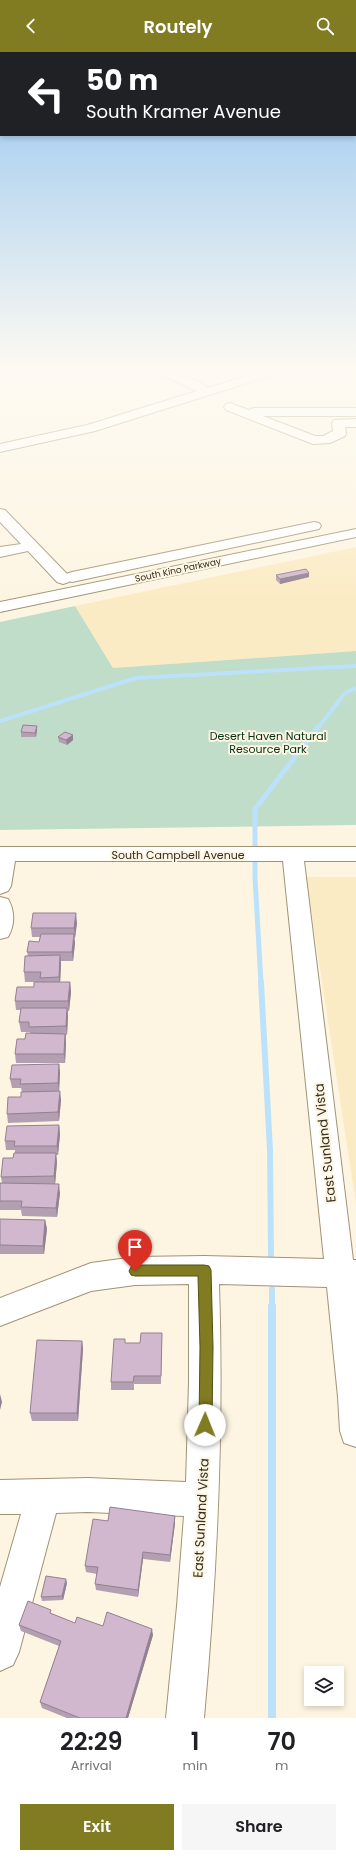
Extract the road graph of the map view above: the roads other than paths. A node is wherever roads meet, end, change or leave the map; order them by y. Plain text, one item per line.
1 (0, 513) edge
2 (326, 524) dead end
3 (356, 533) edge
4 (32, 546) junction
5 (0, 552) edge
6 (64, 579) junction
7 (42, 583) dead end
8 (0, 607) edge
9 (3, 854) edge
10 (356, 854) edge
11 (293, 855) junction
12 (0, 886) edge
13 (0, 905) edge
14 (0, 931) edge
15 (204, 1270) junction
16 (348, 1274) edge
17 (0, 1312) edge
18 (356, 1417) edge
19 (43, 1496) junction
20 (0, 1497) edge
21 (202, 1500) junction
22 (0, 1652) edge
23 (185, 1718) edge

1 - 4 street
2 - 6 street, South Kino Parkway
3 - 8 street, South Kino Parkway
4 - 5 street
4 - 6 street
6 - 7 street, South Kino Parkway
9 - 11 street, South Campbell Avenue
9 - 12 street
10 - 11 street, South Campbell Avenue
11 - 16 street, East Sunland Vista
13 - 14 street
15 - 16 street
15 - 17 street
15 - 21 street, East Sunland Vista
16 - 18 street, East Sunland Vista
19 - 20 street
19 - 21 street
19 - 22 street
21 - 23 street, East Sunland Vista

